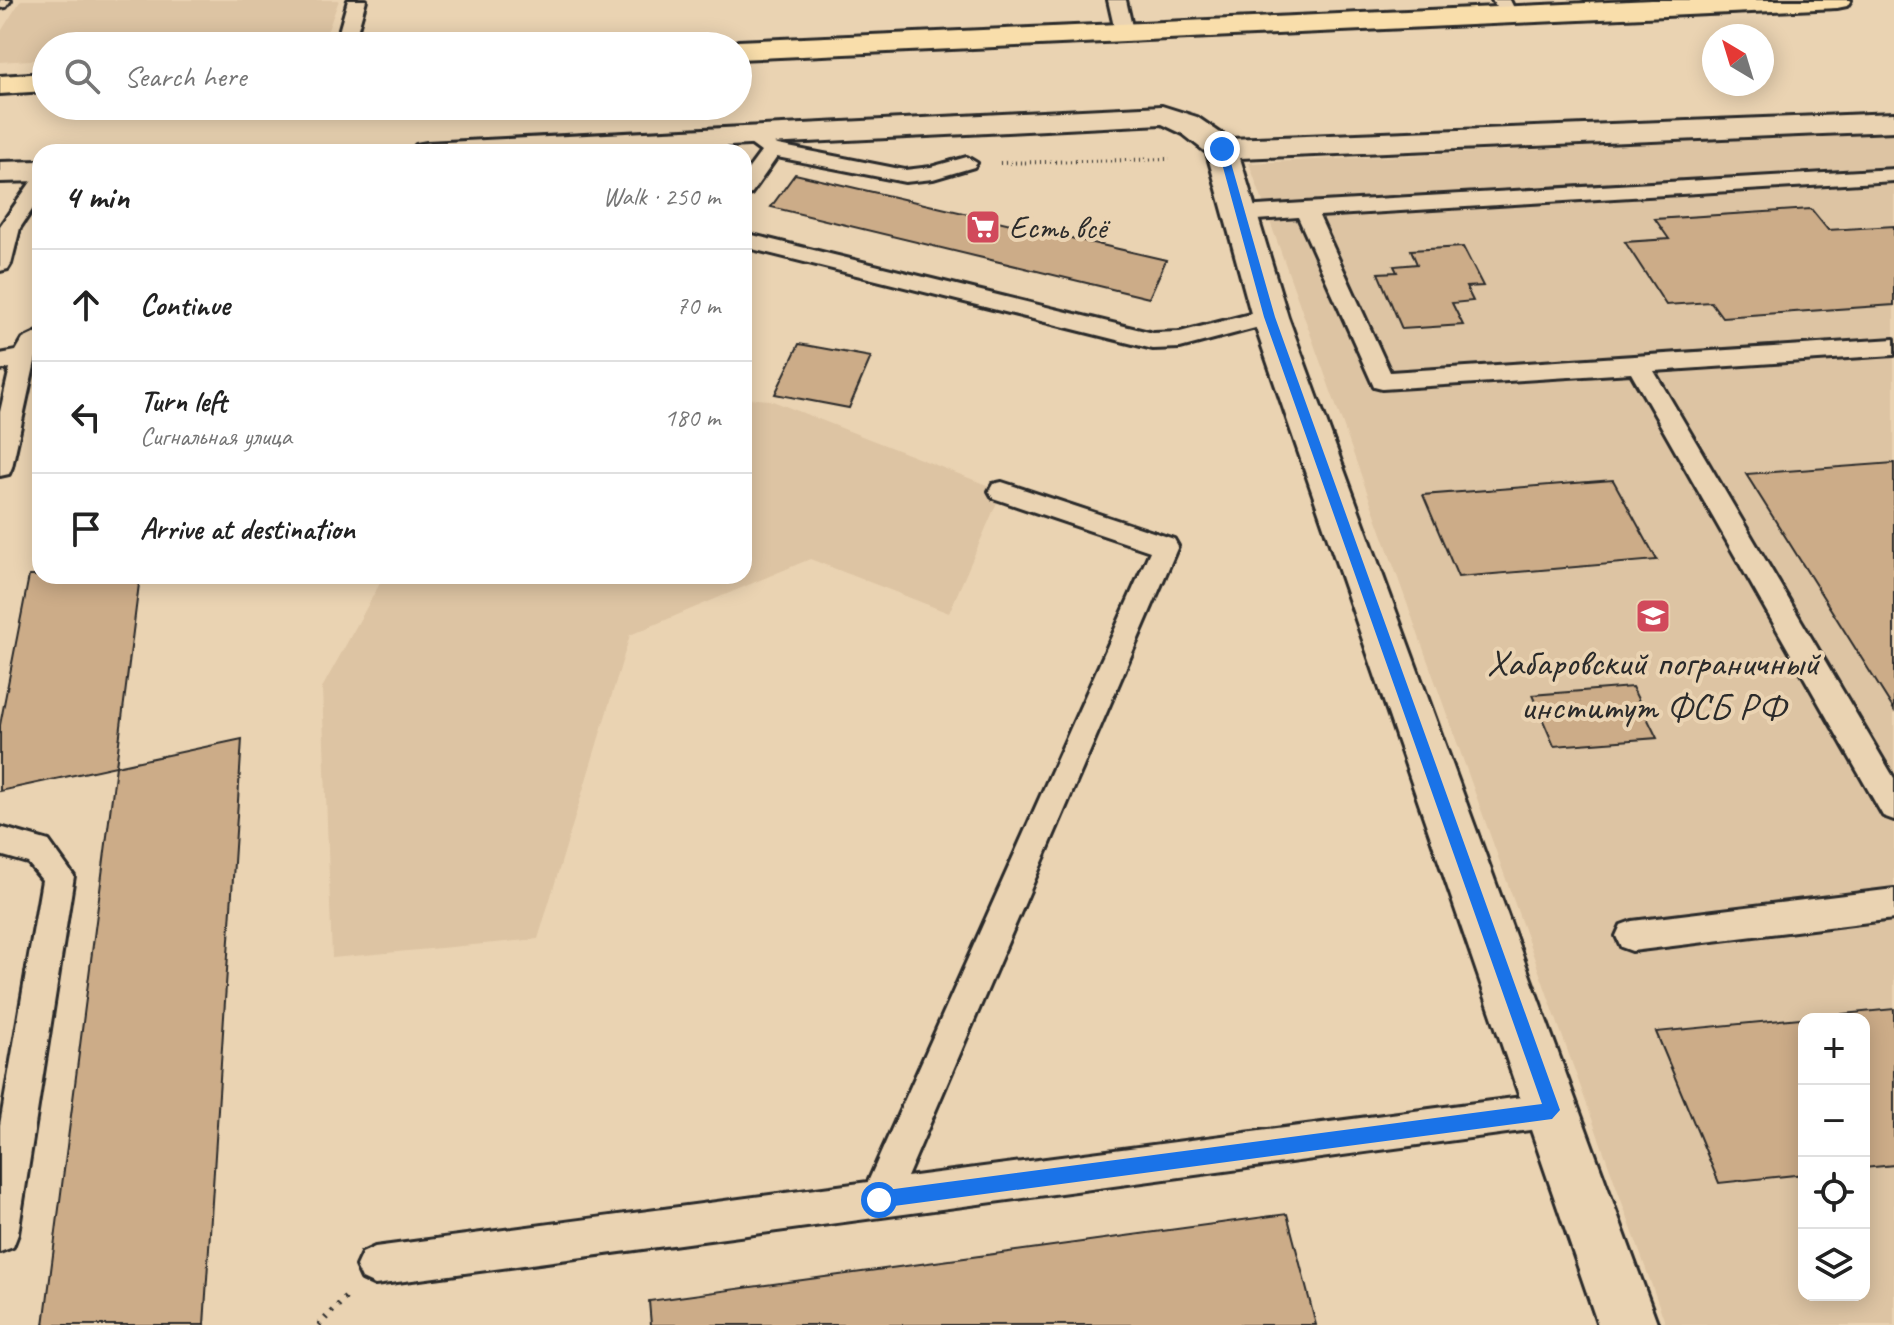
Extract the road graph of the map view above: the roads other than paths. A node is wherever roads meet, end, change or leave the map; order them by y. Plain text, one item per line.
1 (357, 0) edge
2 (1117, 0) edge
3 (1837, 0) edge
4 (1504, 7) edge
5 (1124, 31) junction
6 (348, 32) edge
7 (752, 49) edge
8 (32, 83) edge
9 (0, 85) edge
10 (1894, 122) edge
11 (760, 143) junction
12 (723, 144) edge
13 (1224, 153) junction
14 (967, 163) road end
15 (752, 166) edge
16 (32, 171) edge
17 (0, 172) edge
18 (1894, 175) edge
19 (32, 193) edge
20 (1305, 209) junction
21 (1242, 214) junction
22 (4, 229) edge
23 (752, 242) edge
24 (0, 264) edge
25 (1270, 317) junction
26 (1894, 347) edge
27 (32, 348) edge
28 (0, 362) edge
29 (1638, 364) junction
30 (0, 467) edge
31 (1002, 491) dead end
32 (1894, 806) edge
33 (0, 841) edge
34 (1894, 904) edge
35 (1632, 936) dead end
36 (1552, 1110) junction
37 (879, 1200) junction
38 (0, 1234) edge
39 (375, 1266) dead end
40 (1628, 1325) edge

1 - 6 lane
2 - 5 lane
3 - 4 highway
4 - 5 highway
5 - 7 highway
8 - 9 highway
10 - 13 street
11 - 12 street
11 - 13 street
11 - 14 lane
11 - 15 lane
13 - 21 street
16 - 17 street
18 - 20 lane
19 - 22 lane
20 - 21 lane
20 - 29 lane
21 - 25 street
22 - 24 lane
23 - 25 lane
25 - 36 street
26 - 29 lane
27 - 28 lane
27 - 30 lane
29 - 32 lane
31 - 37 lane
33 - 38 lane
34 - 35 lane
36 - 37 lane
36 - 40 street
37 - 39 lane

